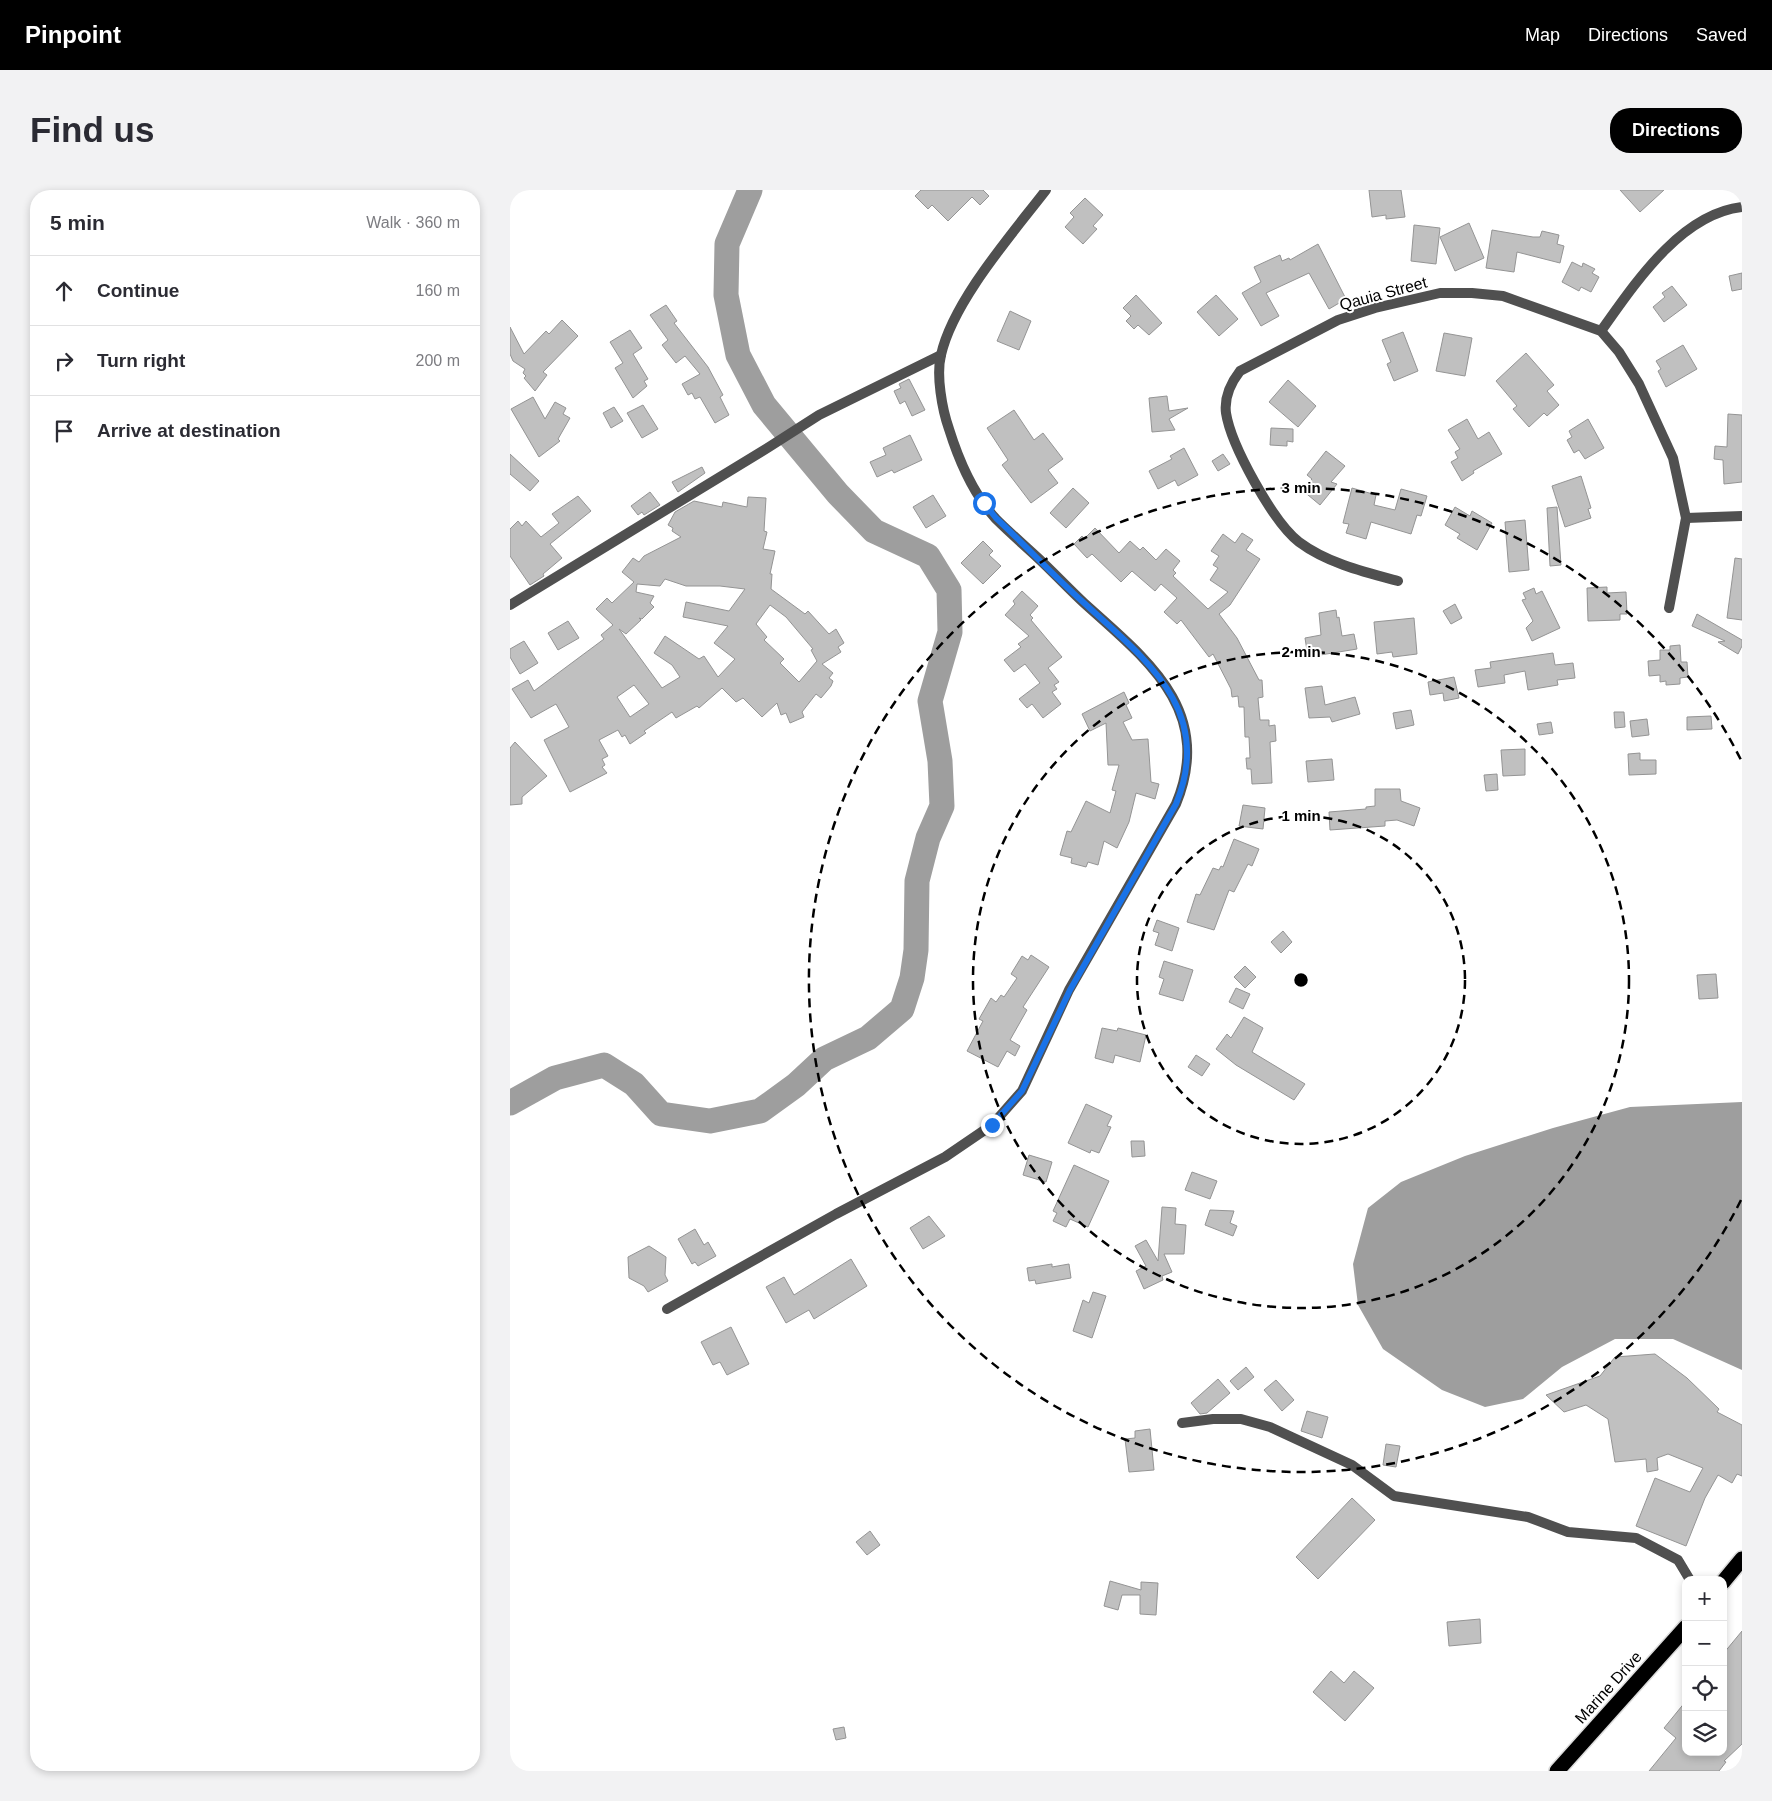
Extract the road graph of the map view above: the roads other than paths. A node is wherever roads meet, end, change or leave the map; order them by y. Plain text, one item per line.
1 (1046, 190) edge
2 (1742, 208) edge
3 (1601, 331) junction
4 (941, 355) junction
5 (1742, 516) edge
6 (1686, 518) junction
7 (1398, 580) dead end
8 (510, 605) edge
9 (1668, 608) dead end
10 (667, 1309) dead end
11 (1182, 1423) dead end
12 (1742, 1558) edge
13 (1688, 1576) edge
14 (1727, 1577) edge
15 (1682, 1631) edge
16 (1557, 1771) edge

1 - 4 street
2 - 3 street
3 - 6 street
3 - 7 street, Qauia Street
4 - 8 street
4 - 10 street
5 - 6 street
6 - 9 street
11 - 13 street
12 - 14 highway
15 - 16 highway, Marine Drive

